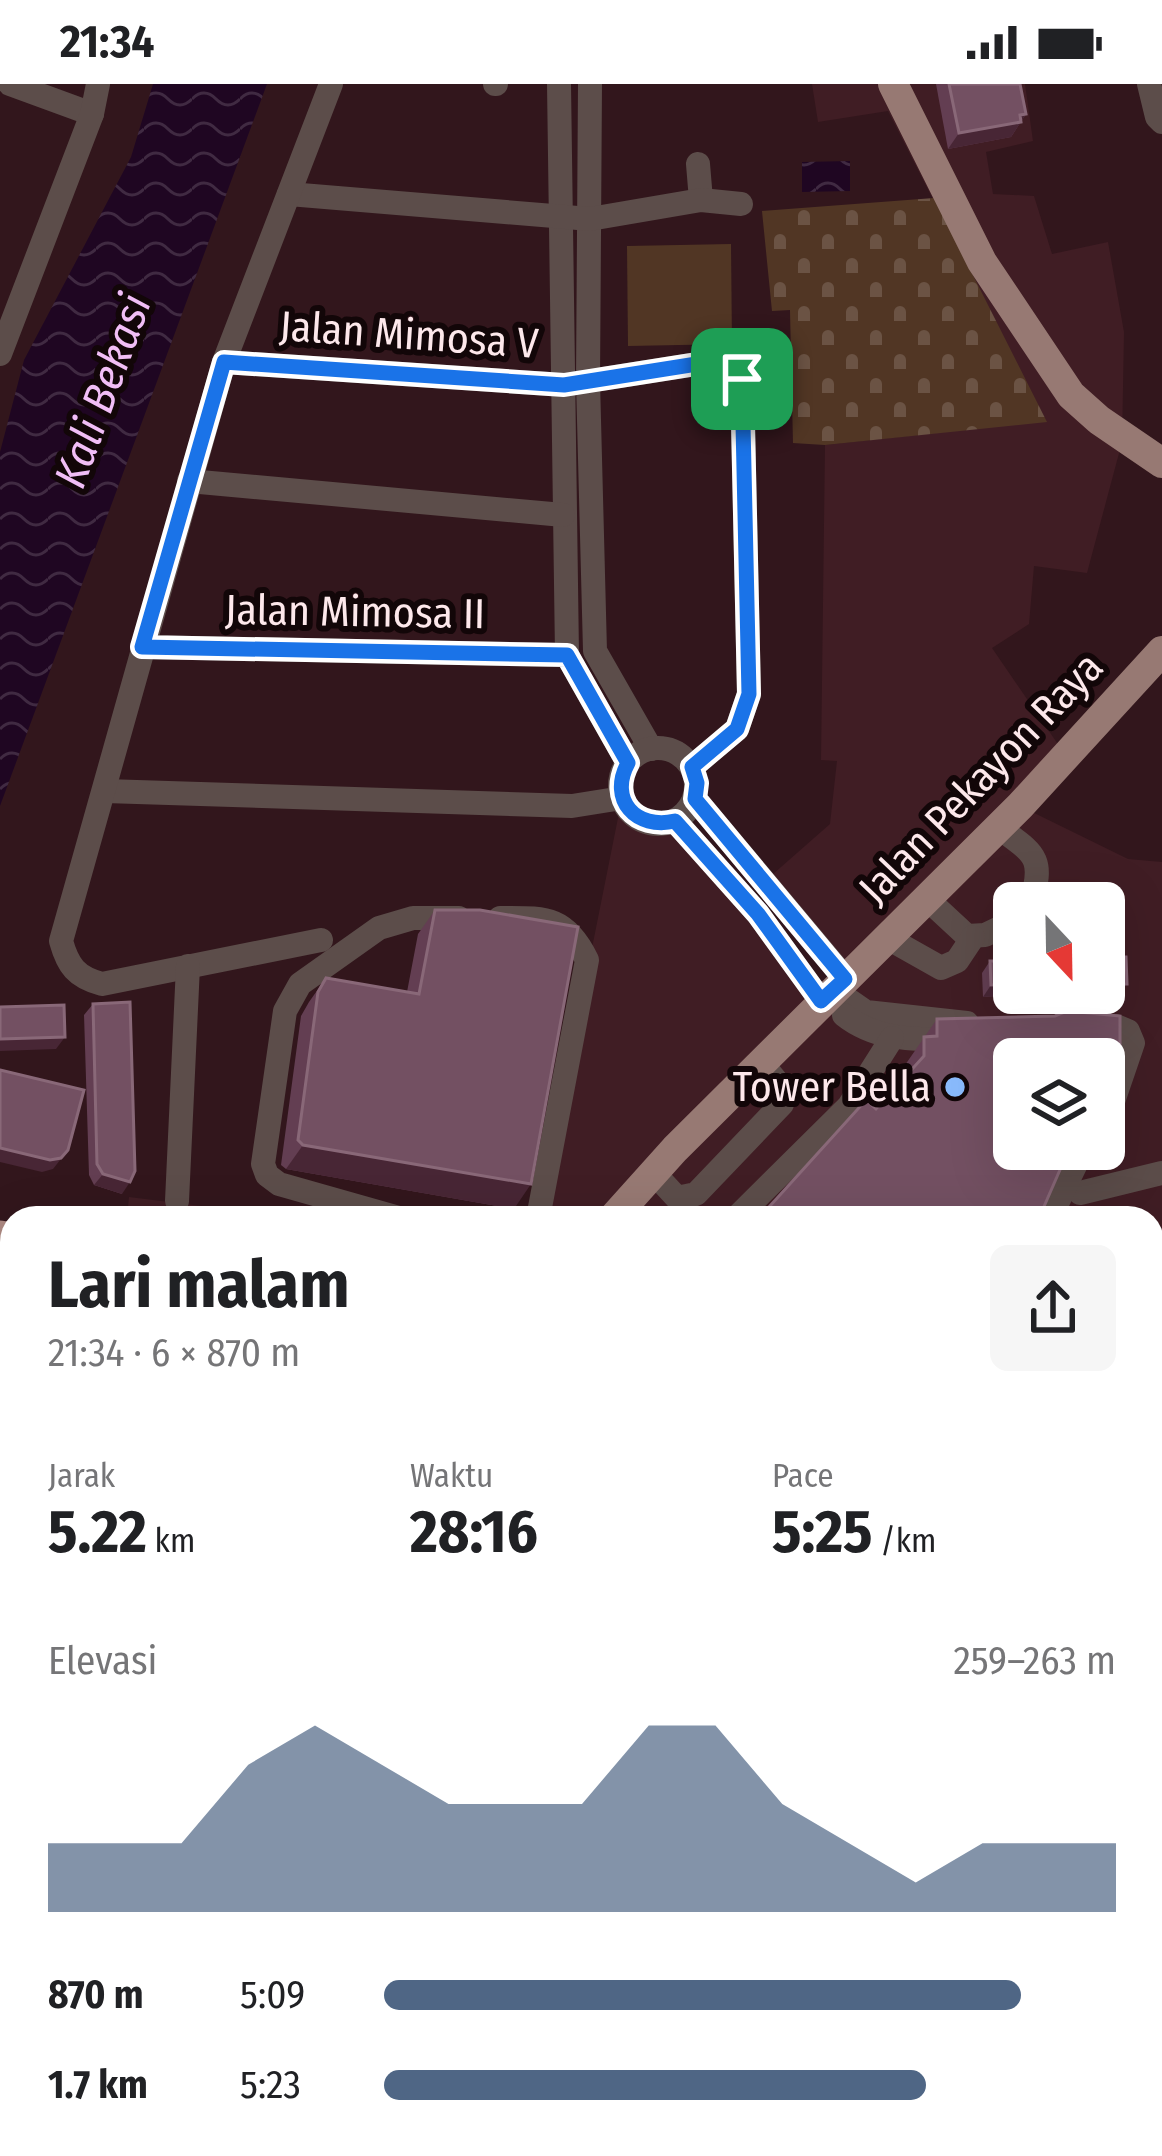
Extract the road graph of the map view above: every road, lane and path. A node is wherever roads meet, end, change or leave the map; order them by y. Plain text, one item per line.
1 (10, 84) edge
2 (98, 84) edge
3 (331, 84) edge
4 (559, 84) edge
5 (590, 84) edge
6 (893, 84) edge
7 (1148, 84) edge
8 (92, 114) junction
9 (1162, 122) edge
10 (698, 164) dead end
11 (289, 194) junction
12 (701, 200) junction
13 (742, 204) dead end
14 (560, 215) junction
15 (590, 219) junction
16 (11, 287) edge
17 (0, 354) edge
18 (224, 362) junction
19 (576, 383) junction
20 (1162, 463) edge
21 (189, 482) junction
22 (563, 515) junction
23 (579, 604) junction
24 (142, 647) junction
25 (1162, 651) edge
26 (567, 655) junction
27 (651, 749) junction
28 (628, 763) junction
29 (692, 767) junction
30 (105, 790) junction
31 (622, 798) junction
32 (695, 799) junction
33 (675, 821) junction
34 (998, 827) junction
35 (1038, 882) edge
36 (926, 898) junction
37 (993, 931) edge
38 (886, 937) junction
39 (973, 937) junction
40 (320, 940) dead end
41 (188, 966) junction
42 (831, 992) junction
43 (892, 1038) junction
44 (1090, 1038) edge
45 (760, 1063) junction
46 (1125, 1066) edge
47 (1073, 1170) edge
48 (1088, 1170) edge
49 (653, 1172) junction
50 (1162, 1173) edge
51 (1080, 1192) junction
52 (177, 1201) dead end
53 (357, 1206) edge
54 (540, 1206) edge
55 (620, 1206) edge
56 (621, 1206) edge
57 (748, 1206) edge
58 (1056, 1206) edge
59 (1073, 1206) edge

1 - 8 street
2 - 8 street
3 - 11 street
4 - 14 street
5 - 15 street
6 - 20 main road
7 - 9 street
8 - 16 street
10 - 12 street
11 - 14 street
11 - 18 street
12 - 13 street
12 - 15 street
14 - 15 street
14 - 19 street
15 - 19 street
16 - 17 street
18 - 19 street, Jalan Mimosa V
18 - 21 street
19 - 22 street
19 - 23 street
19 - 29 street, Jalan Mimosa V
21 - 22 street
21 - 24 street
22 - 23 street
23 - 26 street
23 - 27 street
24 - 26 street, Jalan Mimosa II
24 - 30 street
25 - 34 main road, Jalan Pekayon Raya
26 - 28 street
27 - 28 street
27 - 29 street
28 - 31 street
29 - 32 street
30 - 31 street
30 - 41 street
31 - 33 street
32 - 33 street
32 - 42 street
33 - 42 street
34 - 35 street
34 - 36 main road, Jalan Pekayon Raya
36 - 38 main road, Jalan Pekayon Raya
36 - 39 street
37 - 39 street
38 - 39 street
38 - 42 main road, Jalan Pekayon Raya
40 - 41 street
41 - 52 street
42 - 43 street
42 - 43 street
42 - 45 main road, Jalan Pekayon Raya
43 - 57 street
44 - 46 street
45 - 49 main road, Jalan Pekayon Raya
45 - 49 street
45 - 56 main road, Jalan Pekayon Raya
47 - 58 street
48 - 51 street
49 - 55 main road, Jalan Pekayon Raya
50 - 51 street
51 - 59 street
53 - 54 street

